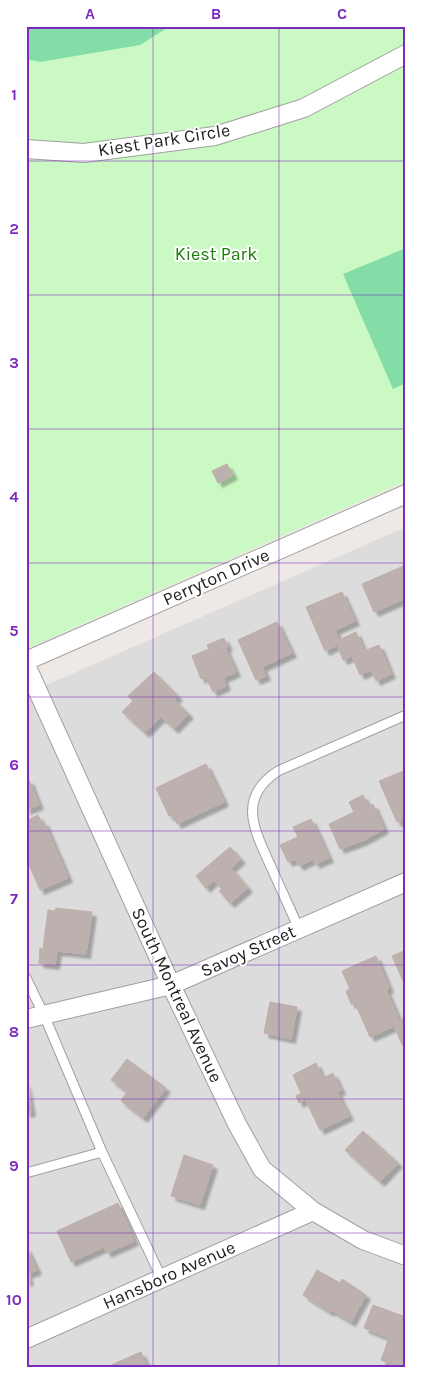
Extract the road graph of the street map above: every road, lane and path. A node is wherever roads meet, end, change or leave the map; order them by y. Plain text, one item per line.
1 (406, 54) edge
2 (26, 149) edge
3 (406, 494) edge
4 (26, 661) edge
5 (26, 665) edge
6 (406, 715) edge
7 (406, 882) edge
8 (299, 929) junction
9 (26, 978) edge
10 (171, 985) junction
11 (44, 1015) junction
12 (26, 1020) edge
13 (102, 1152) junction
14 (26, 1173) edge
15 (313, 1211) junction
16 (406, 1256) edge
17 (162, 1279) junction
18 (26, 1339) edge

1 - 2 street, Kiest Park Circle
3 - 4 street, Perryton Drive
5 - 10 street, South Montreal Avenue
6 - 8 lane
7 - 8 street, Savoy Street
8 - 10 street, Savoy Street
9 - 11 lane
10 - 11 street, Savoy Street
10 - 15 street, South Montreal Avenue
11 - 12 street, Savoy Street
11 - 13 lane
13 - 14 lane
13 - 17 lane
15 - 16 street, South Montreal Avenue
15 - 17 street, Hansboro Avenue
17 - 18 street, Hansboro Avenue

